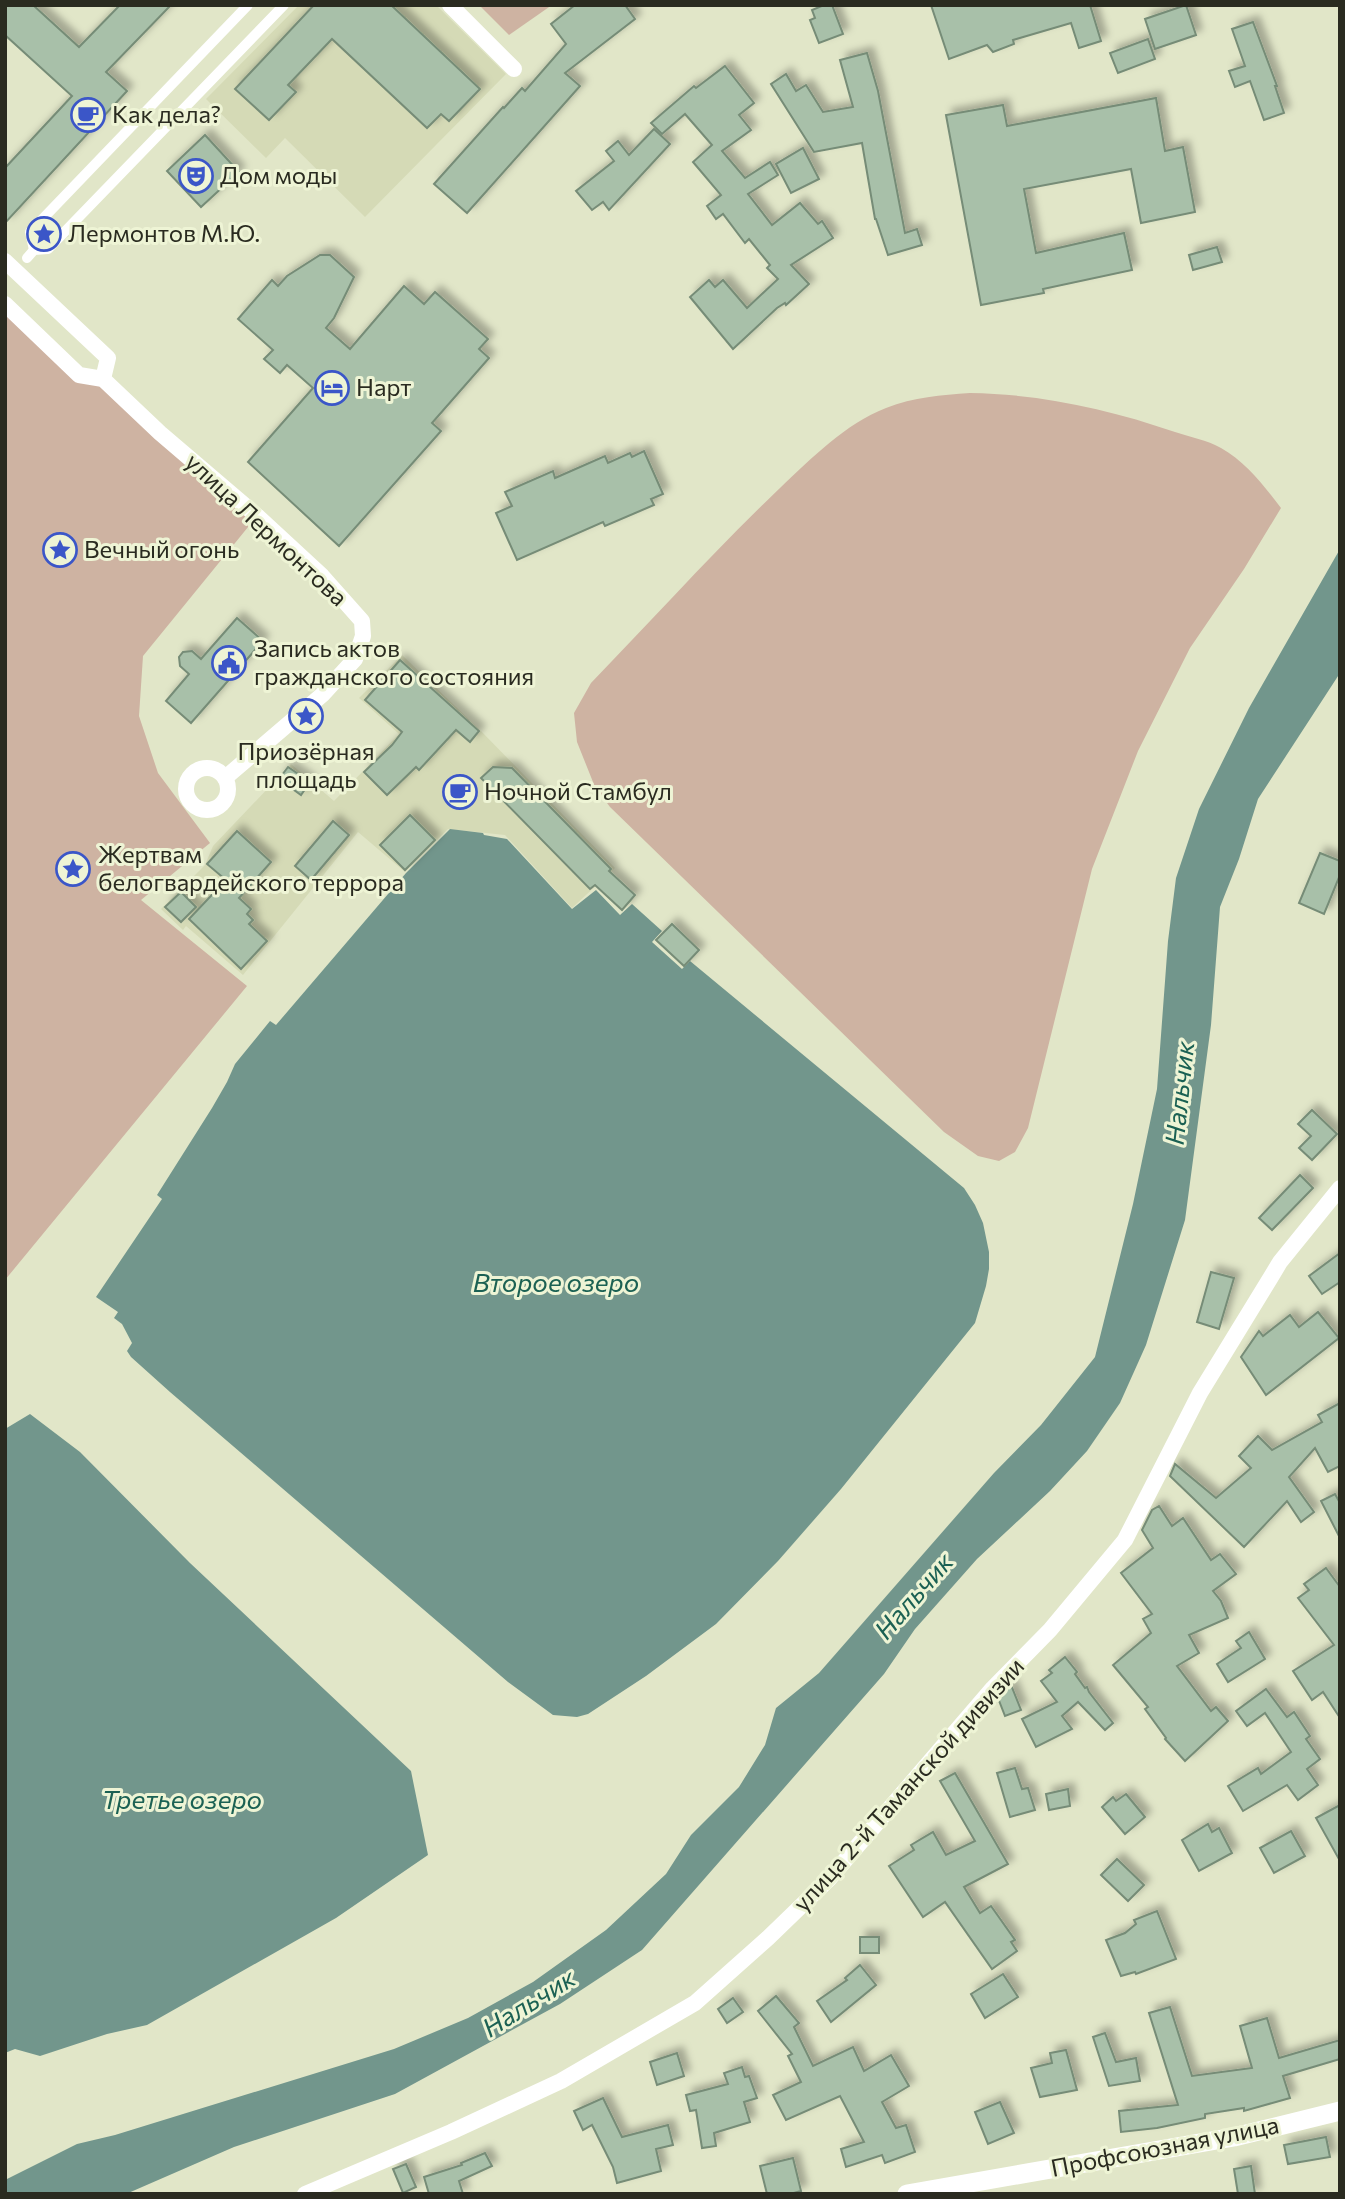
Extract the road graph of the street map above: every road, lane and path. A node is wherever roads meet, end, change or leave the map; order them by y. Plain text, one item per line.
1 (248, 5) edge
2 (284, 5) edge
3 (450, 5) edge
4 (514, 69) dead end
5 (5, 261) edge
6 (5, 304) edge
7 (103, 379) junction
8 (226, 778) dead end
9 (1340, 1188) edge
10 (1340, 2111) edge
11 (305, 2194) edge
12 (907, 2194) edge

1 - 2 street
3 - 4 street
5 - 7 street
6 - 7 street, улица Лермонтова
7 - 8 street, улица Лермонтова
9 - 11 street, улица 2-й Таманской дивизии
10 - 12 street, Профсоюзная улица

